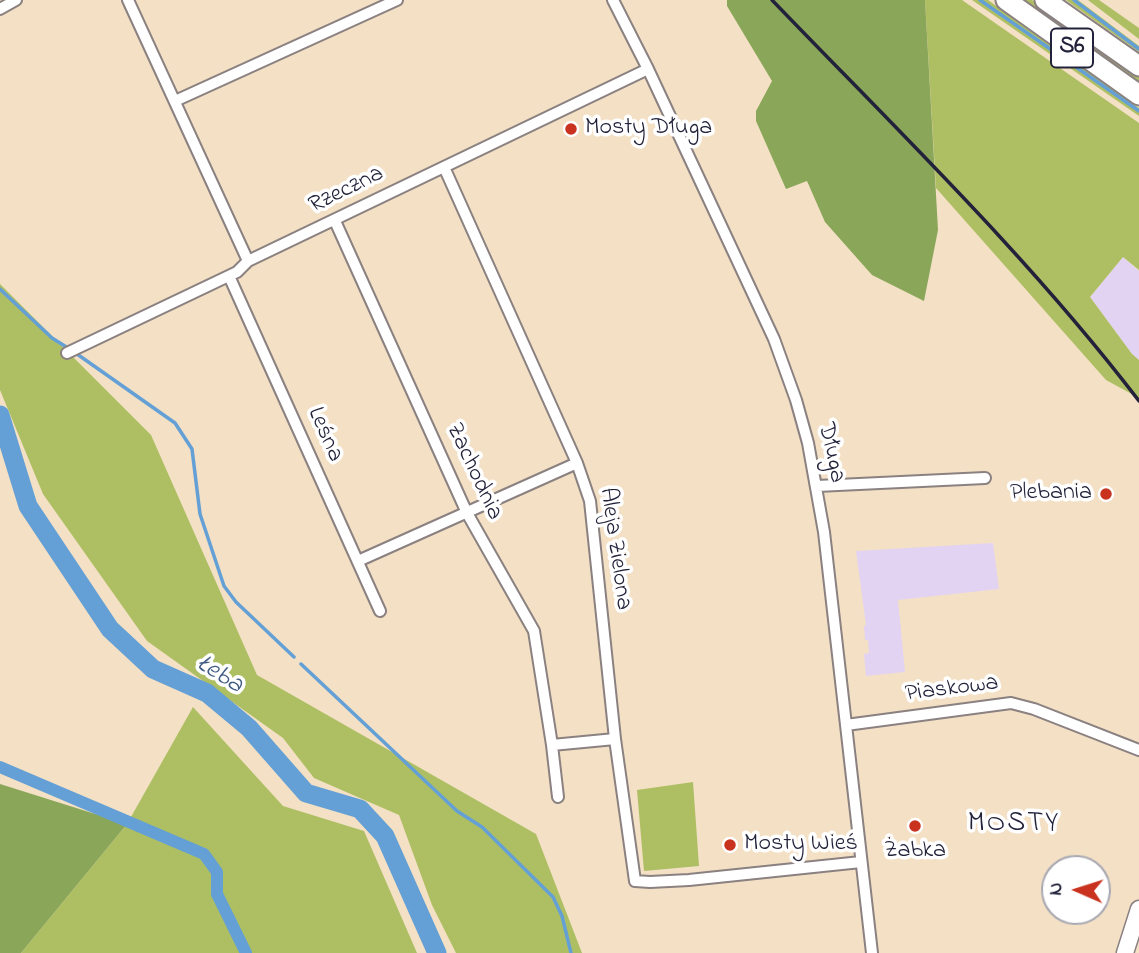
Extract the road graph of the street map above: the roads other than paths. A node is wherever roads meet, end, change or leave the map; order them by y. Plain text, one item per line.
1 (16, 0) edge
2 (128, 0) edge
3 (397, 0) edge
4 (613, 0) edge
5 (1006, 0) edge
6 (1045, 0) edge
7 (0, 9) edge
8 (1139, 66) edge
9 (648, 69) junction
10 (1139, 95) edge
11 (175, 101) junction
12 (444, 167) junction
13 (335, 221) junction
14 (247, 261) junction
15 (229, 276) junction
16 (67, 353) dead end
17 (577, 463) junction
18 (985, 478) dead end
19 (817, 486) junction
20 (467, 513) junction
21 (358, 561) junction
22 (380, 611) dead end
23 (846, 725) junction
24 (615, 738) junction
25 (552, 745) junction
26 (1139, 750) edge
27 (558, 797) dead end
28 (861, 862) junction
29 (1139, 909) edge
30 (1136, 928) edge
31 (872, 953) edge
32 (1125, 953) edge

1 - 7 street
2 - 11 street
3 - 11 street
4 - 9 street, Długa
5 - 10 highway, S6
6 - 8 highway, S6
9 - 12 street, Rzeczna
9 - 19 street, Długa
11 - 14 street
12 - 13 street, Rzeczna
12 - 17 street, Aleja Zielona
13 - 14 street, Rzeczna
13 - 20 street, Zachodnia
14 - 15 street, Rzeczna
15 - 16 street, Rzeczna
15 - 21 street, Leśna
17 - 20 street
17 - 24 street, Aleja Zielona
18 - 19 street
19 - 23 street, Długa
20 - 21 street
20 - 25 street, Zachodnia
21 - 22 street, Leśna
23 - 26 street, Piaskowa
23 - 28 street, Długa
24 - 25 street
24 - 28 street, Aleja Zielona
25 - 27 street, Zachodnia
28 - 31 street, Długa
29 - 30 main road
30 - 32 main road

